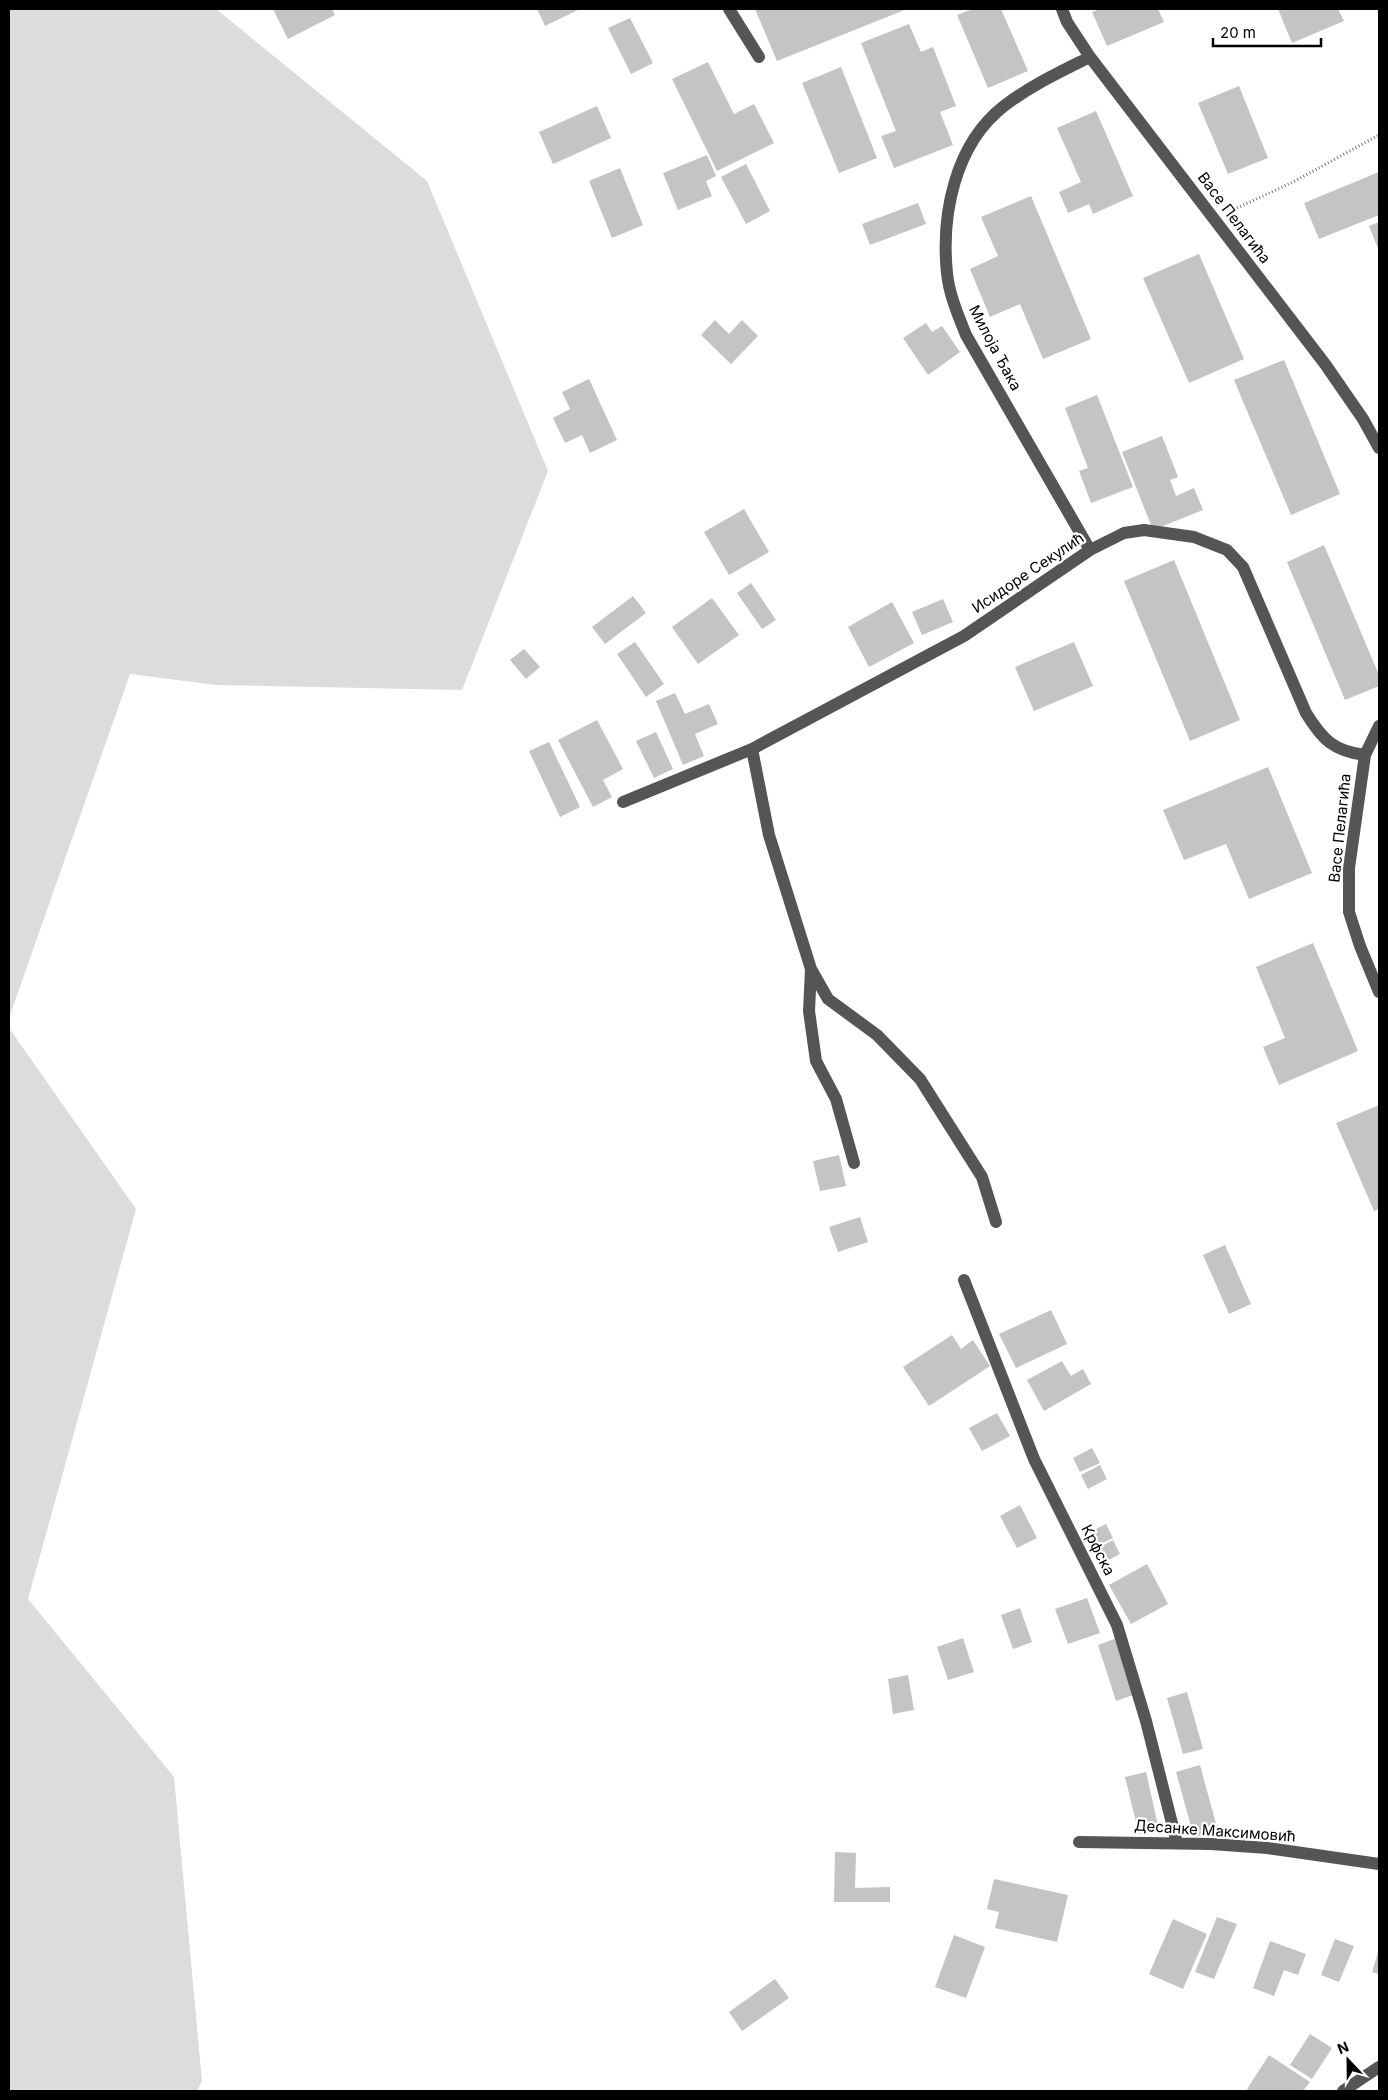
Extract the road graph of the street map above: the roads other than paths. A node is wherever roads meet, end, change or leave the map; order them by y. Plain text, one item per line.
1 (729, 9) edge
2 (1062, 9) edge
3 (759, 57) dead end
4 (1090, 57) junction
5 (1379, 448) edge
6 (1090, 550) junction
7 (1379, 726) edge
8 (752, 749) junction
9 (1365, 755) junction
10 (623, 802) dead end
11 (811, 969) junction
12 (1379, 992) edge
13 (854, 1163) dead end
14 (996, 1222) dead end
15 (964, 1280) dead end
16 (1079, 1842) dead end
17 (1177, 1843) junction
18 (1379, 1864) edge
19 (1379, 2067) edge
20 (1343, 2091) edge

1 - 3 street
2 - 4 street, Васе Пелагића
4 - 5 street, Васе Пелагића
4 - 6 street, Милоја Ђака
6 - 8 street, Исидоре Секулић
6 - 9 street, Исидоре Секулић
7 - 9 street, Васе Пелагића
8 - 10 street, Исидоре Секулић
8 - 11 street
9 - 12 street, Васе Пелагића
11 - 13 street
11 - 14 street
15 - 17 street, Крфска
16 - 17 street, Десанке Максимовић
17 - 18 street, Десанке Максимовић
19 - 20 street

